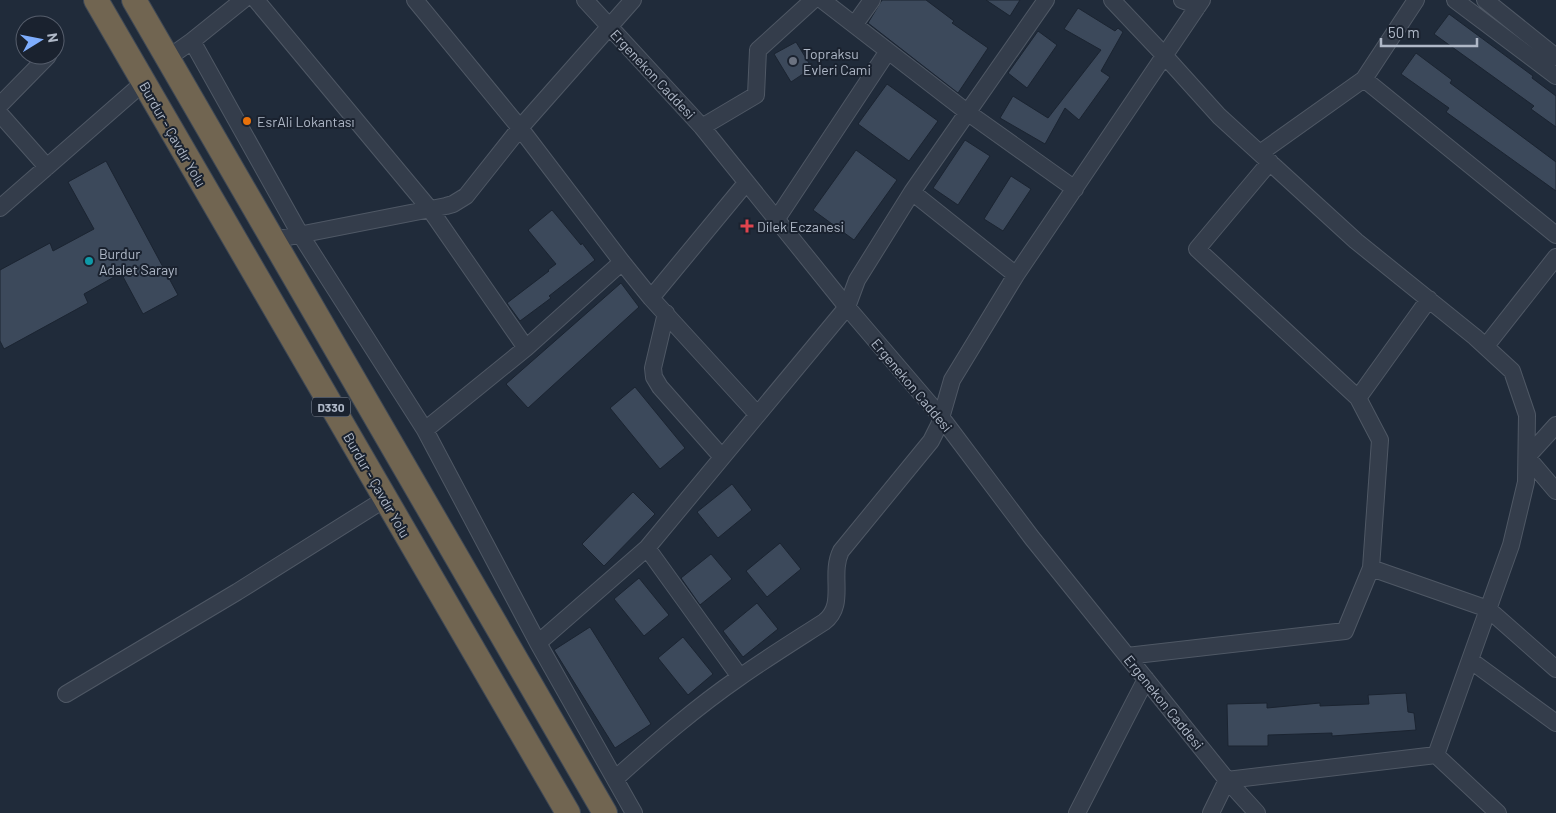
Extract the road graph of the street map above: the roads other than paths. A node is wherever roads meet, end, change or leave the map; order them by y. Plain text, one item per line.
1 (96, 0) edge
2 (134, 0) edge
3 (243, 0) edge
4 (256, 0) edge
5 (415, 0) edge
6 (585, 0) edge
7 (633, 0) edge
8 (813, 0) edge
9 (822, 0) edge
10 (872, 0) edge
11 (1046, 0) edge
12 (1112, 0) edge
13 (1182, 0) edge
14 (1416, 0) edge
15 (1455, 0) edge
16 (1485, 0) edge
17 (1200, 3) edge
18 (855, 24) junction
19 (609, 27) junction
20 (192, 41) junction
21 (888, 51) junction
22 (1164, 55) junction
23 (1556, 57) edge
24 (168, 58) junction
25 (39, 65) edge
26 (1556, 76) edge
27 (1364, 79) junction
28 (143, 83) junction
29 (0, 105) edge
30 (967, 112) junction
31 (0, 114) edge
32 (702, 127) junction
33 (520, 128) junction
34 (1265, 157) junction
35 (47, 167) junction
36 (746, 183) junction
37 (1075, 189) junction
38 (912, 192) junction
39 (0, 208) edge
40 (429, 208) junction
41 (776, 220) junction
42 (300, 234) junction
43 (1556, 235) edge
44 (273, 240) junction
45 (1556, 257) edge
46 (622, 262) junction
47 (1016, 275) junction
48 (651, 298) junction
49 (1429, 299) junction
50 (847, 307) junction
51 (666, 314) junction
52 (1486, 346) junction
53 (526, 348) junction
54 (1358, 398) junction
55 (757, 414) junction
56 (941, 417) junction
57 (1556, 425) edge
58 (425, 430) junction
59 (721, 456) junction
60 (1527, 457) junction
61 (1556, 491) edge
62 (385, 499) junction
63 (646, 548) junction
64 (1371, 568) junction
65 (1488, 609) junction
66 (538, 643) junction
67 (1127, 656) junction
68 (1470, 660) junction
69 (1556, 669) edge
70 (740, 677) junction
71 (1146, 679) junction
72 (66, 694) dead end
73 (1556, 723) edge
74 (1436, 754) junction
75 (615, 780) junction
76 (1227, 780) junction
77 (568, 813) edge
78 (605, 813) edge
79 (634, 813) edge
80 (1077, 813) edge
81 (1211, 813) edge
82 (1257, 813) edge
83 (1498, 813) edge

1 - 28 highway, Burdur - Çavdır Yolu / D330
2 - 24 highway, D330
3 - 20 street
4 - 40 street
5 - 33 street
6 - 19 street, Ergenekon Caddesi
7 - 19 street
8 - 32 street
9 - 18 street
10 - 18 street
11 - 30 street
12 - 22 street
13 - 17 street
14 - 27 street
15 - 26 street
16 - 23 street
17 - 22 street
18 - 21 street
19 - 32 street, Ergenekon Caddesi
19 - 33 street
20 - 24 street
20 - 42 street
21 - 30 street
21 - 41 street
22 - 34 street
22 - 37 street
24 - 44 highway, D330
25 - 29 street
27 - 34 street
27 - 43 street
28 - 35 street
28 - 62 highway, Burdur - Çavdır Yolu / D330
30 - 37 street
30 - 38 street
31 - 35 street
32 - 36 street, Ergenekon Caddesi
33 - 40 street
33 - 46 street
34 - 49 street
34 - 54 street
35 - 39 street
36 - 41 street, Ergenekon Caddesi
36 - 48 street
37 - 47 street
38 - 47 street
38 - 50 street
40 - 42 street
40 - 53 street
41 - 50 street, Ergenekon Caddesi
42 - 44 street
42 - 58 street
44 - 78 highway, D330
45 - 52 street
46 - 48 street
46 - 53 street
47 - 56 street
48 - 51 street
49 - 52 street
49 - 54 street
50 - 55 street
50 - 56 street, Ergenekon Caddesi
51 - 55 street
51 - 59 street
52 - 60 street
53 - 58 street
54 - 64 street
55 - 59 street
56 - 67 street, Ergenekon Caddesi
56 - 70 street
57 - 60 street
58 - 66 street
59 - 63 street
60 - 61 street
60 - 65 street
62 - 72 street
62 - 77 highway, Burdur - Çavdır Yolu / D330
63 - 66 street
63 - 70 street
64 - 65 street
64 - 67 street
65 - 68 street
65 - 69 street
66 - 75 street
67 - 71 street, Ergenekon Caddesi
68 - 73 street
68 - 74 street
70 - 75 street
71 - 76 street, Ergenekon Caddesi
71 - 80 street
74 - 76 street
74 - 83 street
75 - 79 street
76 - 81 street
76 - 82 street, Ergenekon Caddesi

